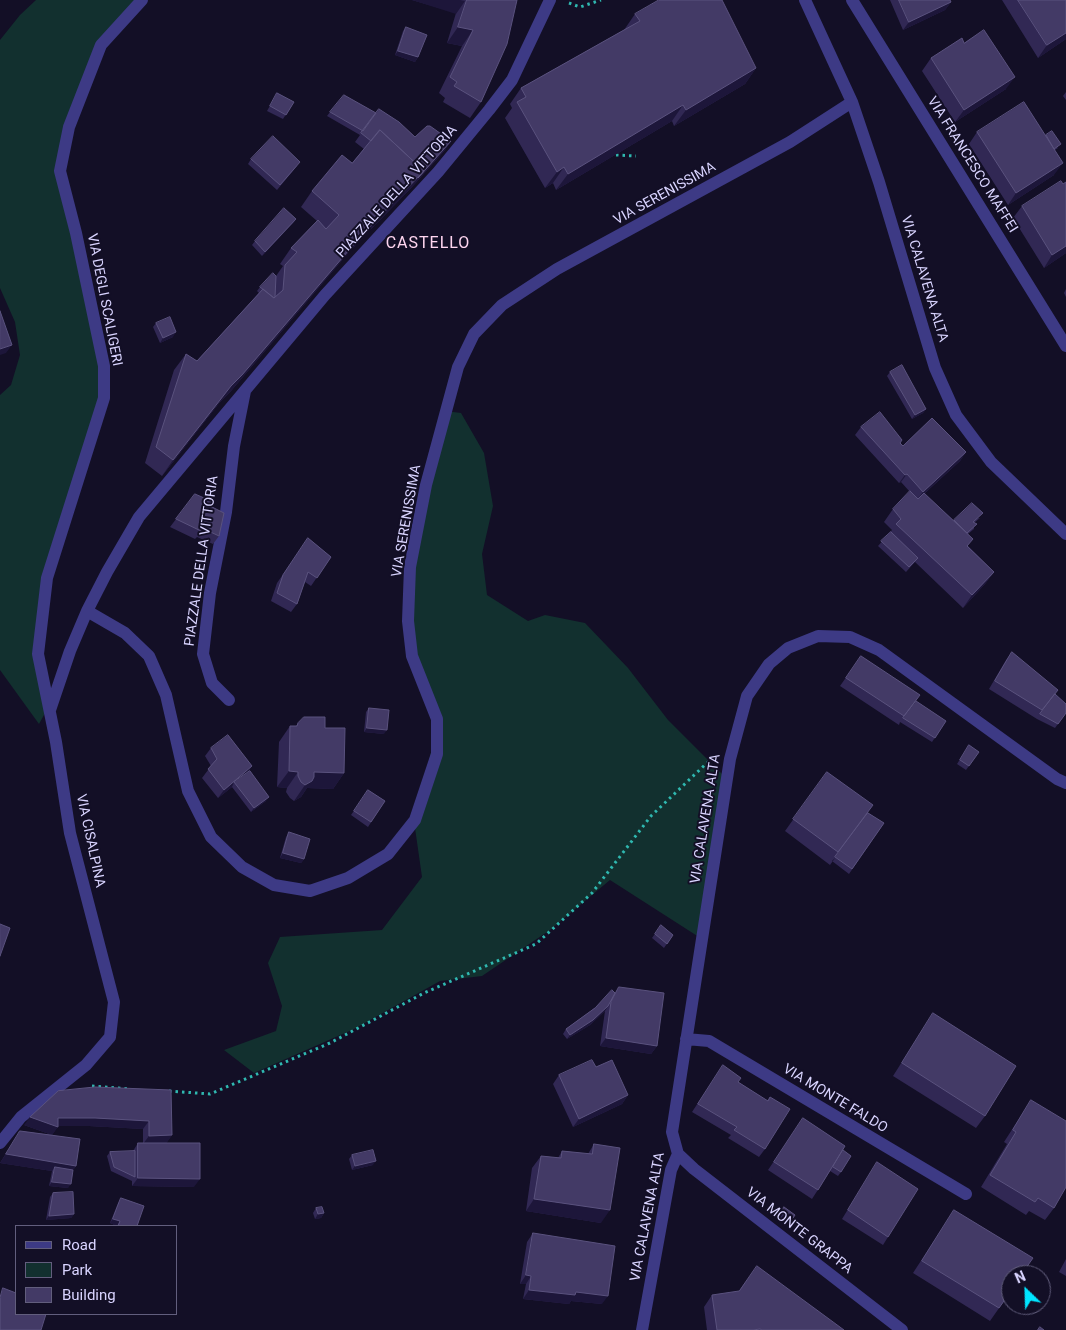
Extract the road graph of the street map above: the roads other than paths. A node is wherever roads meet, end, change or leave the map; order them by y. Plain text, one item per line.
1 (142, 0) edge
2 (550, 0) edge
3 (852, 0) edge
4 (810, 2) edge
5 (852, 102) junction
6 (1066, 346) edge
7 (246, 389) junction
8 (139, 517) joint
9 (1066, 534) edge
10 (87, 611) junction
11 (229, 700) dead end
12 (50, 710) junction
13 (1066, 783) edge
14 (686, 1039) junction
15 (0, 1143) edge
16 (678, 1154) junction
17 (966, 1194) dead end
18 (642, 1330) edge
19 (902, 1330) edge

1 - 12 street, VIA DEGLI SCALIGERI
2 - 7 street, PIAZZALE DELLA VITTORIA
3 - 6 street, VIA FRANCESCO MAFFEI
4 - 5 street, VIA CALAVENA ALTA
5 - 9 street, VIA CALAVENA ALTA
5 - 10 street, VIA SERENISSIMA
7 - 8 street, PIAZZALE DELLA VITTORIA
7 - 11 street, PIAZZALE DELLA VITTORIA
8 - 10 street, VIA CISALPINA
10 - 12 street, VIA CISALPINA
12 - 15 street, VIA CISALPINA
13 - 14 street, VIA CALAVENA ALTA
14 - 16 street, VIA CALAVENA ALTA
14 - 17 street, VIA MONTE FALDO
16 - 18 street, VIA CALAVENA ALTA
16 - 19 street, VIA MONTE GRAPPA

